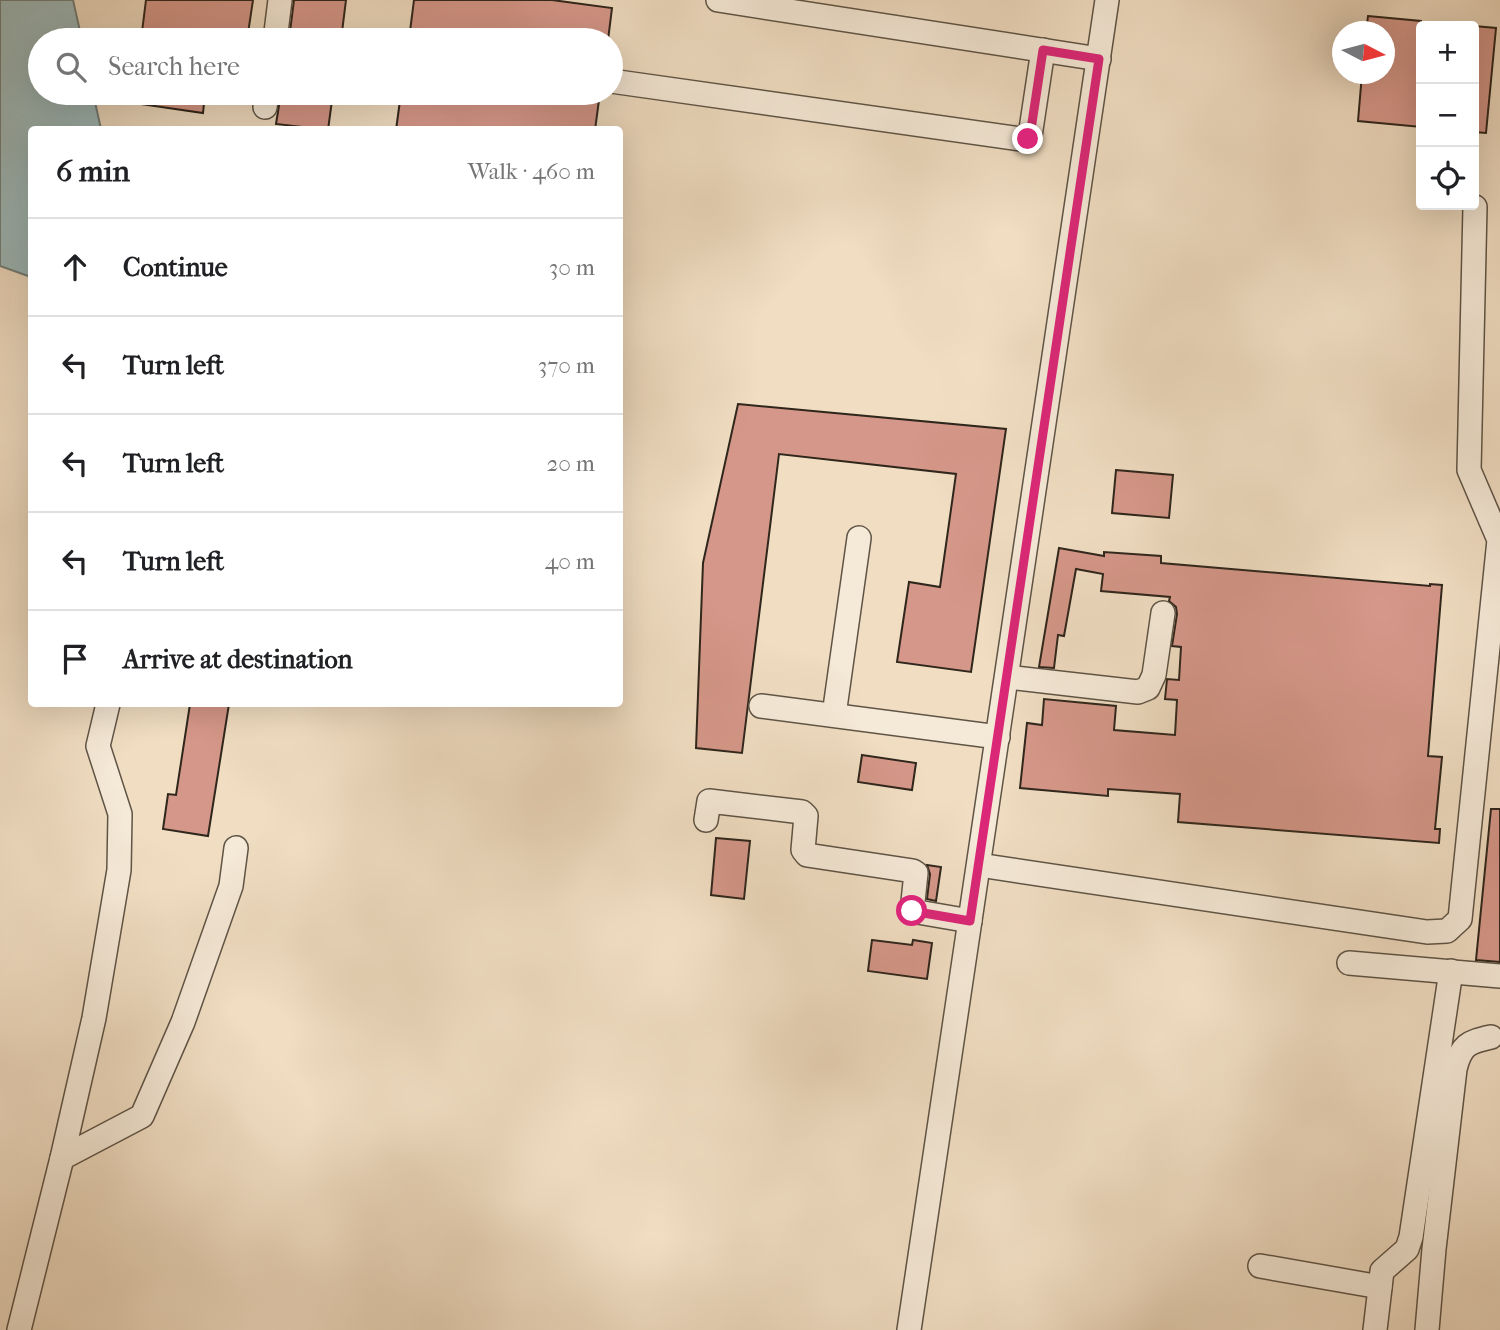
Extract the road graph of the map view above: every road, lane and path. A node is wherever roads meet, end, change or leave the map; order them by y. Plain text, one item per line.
1 (280, 0) edge
2 (718, 0) edge
3 (1107, 0) edge
4 (276, 28) edge
5 (1043, 50) junction
6 (1099, 59) junction
7 (623, 83) edge
8 (1475, 210) edge
9 (859, 538) dead end
10 (1163, 613) dead end
11 (1007, 677) junction
12 (761, 706) dead end
13 (107, 707) edge
14 (834, 715) junction
15 (998, 737) junction
16 (706, 820) dead end
17 (236, 848) dead end
18 (979, 865) junction
19 (970, 921) junction
20 (1349, 963) dead end
21 (1451, 971) junction
22 (1500, 976) edge
23 (1491, 1037) dead end
24 (62, 1158) junction
25 (1260, 1266) dead end
26 (1380, 1287) junction
27 (19, 1330) edge
28 (909, 1330) edge
29 (1376, 1330) edge
30 (1427, 1330) edge

1 - 4 street
2 - 5 street
3 - 6 street
5 - 6 street
5 - 7 street
6 - 11 street
8 - 18 street
9 - 14 street
10 - 11 street
11 - 15 street
12 - 14 street
13 - 24 street
14 - 15 street
15 - 18 street
16 - 19 street
17 - 24 street
18 - 19 street
19 - 28 street
20 - 21 street
21 - 22 street
21 - 26 street
23 - 30 street
24 - 27 street
25 - 26 street
26 - 29 street

